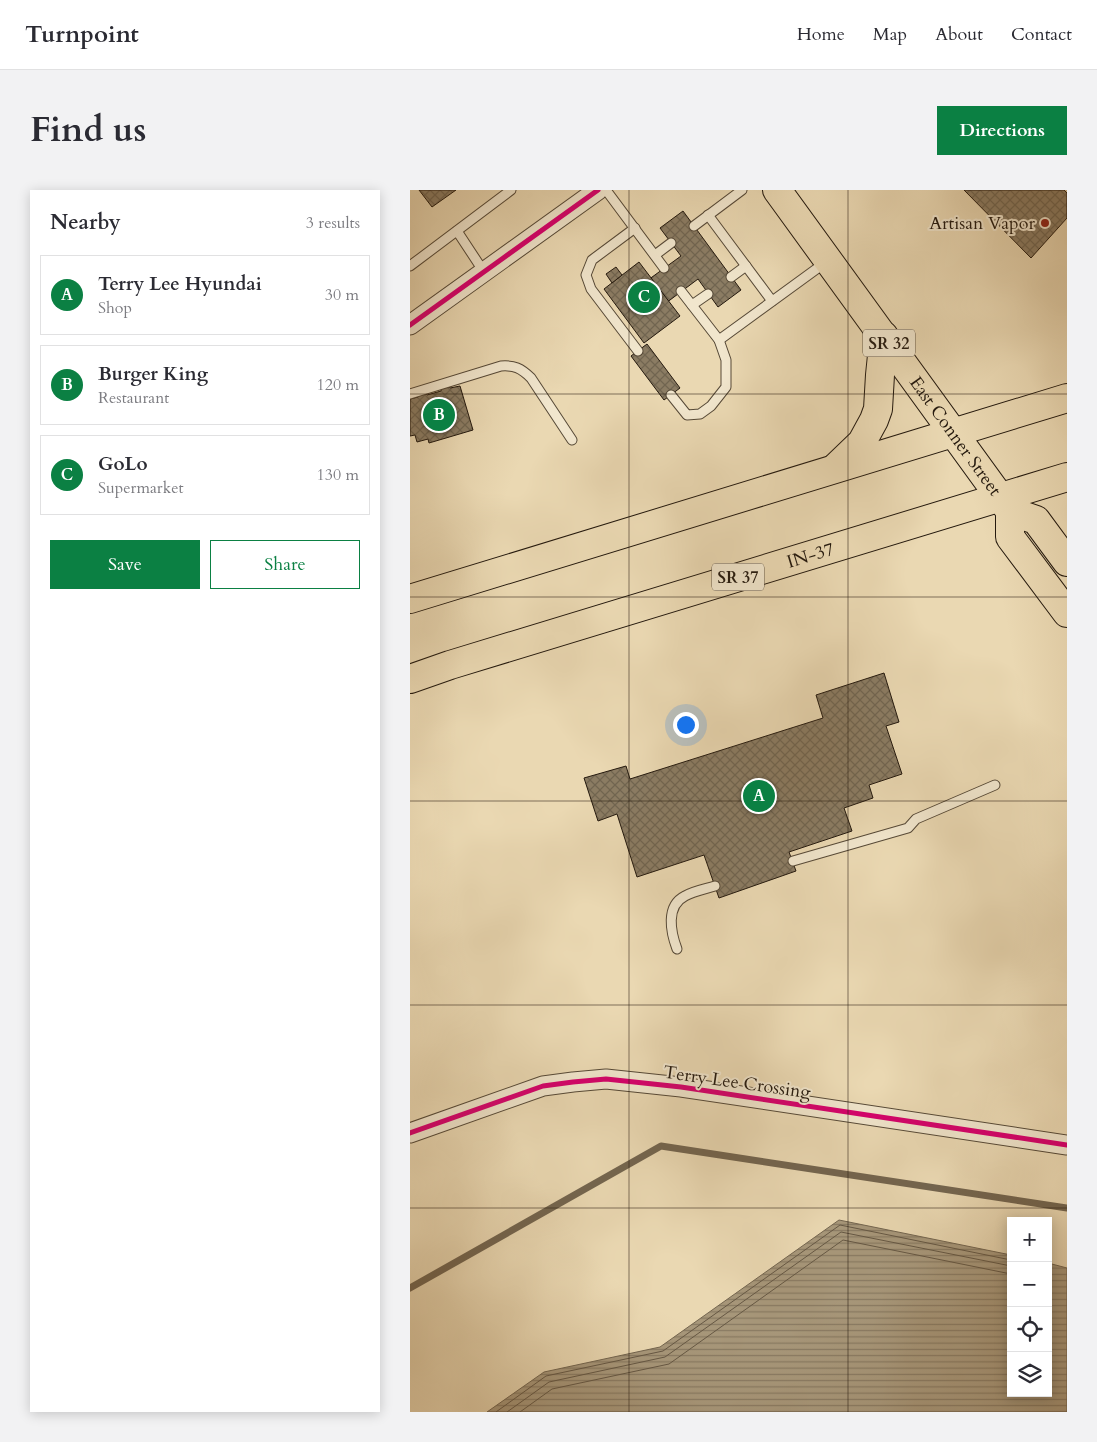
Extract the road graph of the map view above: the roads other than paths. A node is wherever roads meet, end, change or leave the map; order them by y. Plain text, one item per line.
1 (512, 190) edge
2 (598, 190) edge
3 (606, 190) edge
4 (742, 190) edge
5 (777, 190) edge
6 (708, 215) junction
7 (694, 226) dead end
8 (635, 228) junction
9 (457, 231) junction
10 (671, 243) dead end
11 (654, 255) junction
12 (828, 260) junction
13 (410, 266) edge
14 (746, 266) junction
15 (664, 268) dead end
16 (484, 272) junction
17 (731, 277) dead end
18 (681, 291) dead end
19 (708, 294) dead end
20 (772, 301) junction
21 (692, 305) junction
22 (410, 325) edge
23 (884, 336) junction
24 (719, 340) junction
25 (638, 351) dead end
26 (410, 394) edge
27 (671, 395) dead end
28 (1067, 398) edge
29 (954, 433) junction
30 (572, 440) dead end
31 (834, 469) junction
32 (1067, 477) edge
33 (1005, 504) junction
34 (1067, 562) edge
35 (413, 598) edge
36 (1067, 613) edge
37 (410, 679) edge
38 (995, 785) dead end
39 (792, 861) dead end
40 (715, 886) dead end
41 (677, 949) dead end
42 (410, 1133) edge
43 (1067, 1145) edge

1 - 9 lane
2 - 16 street
3 - 8 lane
4 - 6 lane
5 - 12 main road, East Conner Street / SR 32
6 - 7 lane
6 - 14 lane
8 - 11 lane
8 - 25 lane
9 - 13 lane
9 - 16 lane
10 - 11 lane
11 - 15 lane
12 - 20 lane
12 - 23 main road, East Conner Street / SR 32
14 - 17 lane
14 - 20 lane
16 - 22 street
18 - 21 lane
19 - 21 lane
20 - 24 lane
21 - 24 lane
23 - 29 main road, East Conner Street / SR 32
23 - 31 main road
24 - 27 lane
26 - 30 lane
28 - 29 main road
29 - 31 main road
29 - 33 main road, East Conner Street / SR 32
31 - 35 main road
32 - 33 main road, IN-37 / SR 37
33 - 34 main road, East Conner Street
33 - 36 main road, East Conner Street
33 - 37 main road, IN-37 / SR 37
38 - 39 lane
40 - 41 lane
42 - 43 street, Terry Lee Crossing

